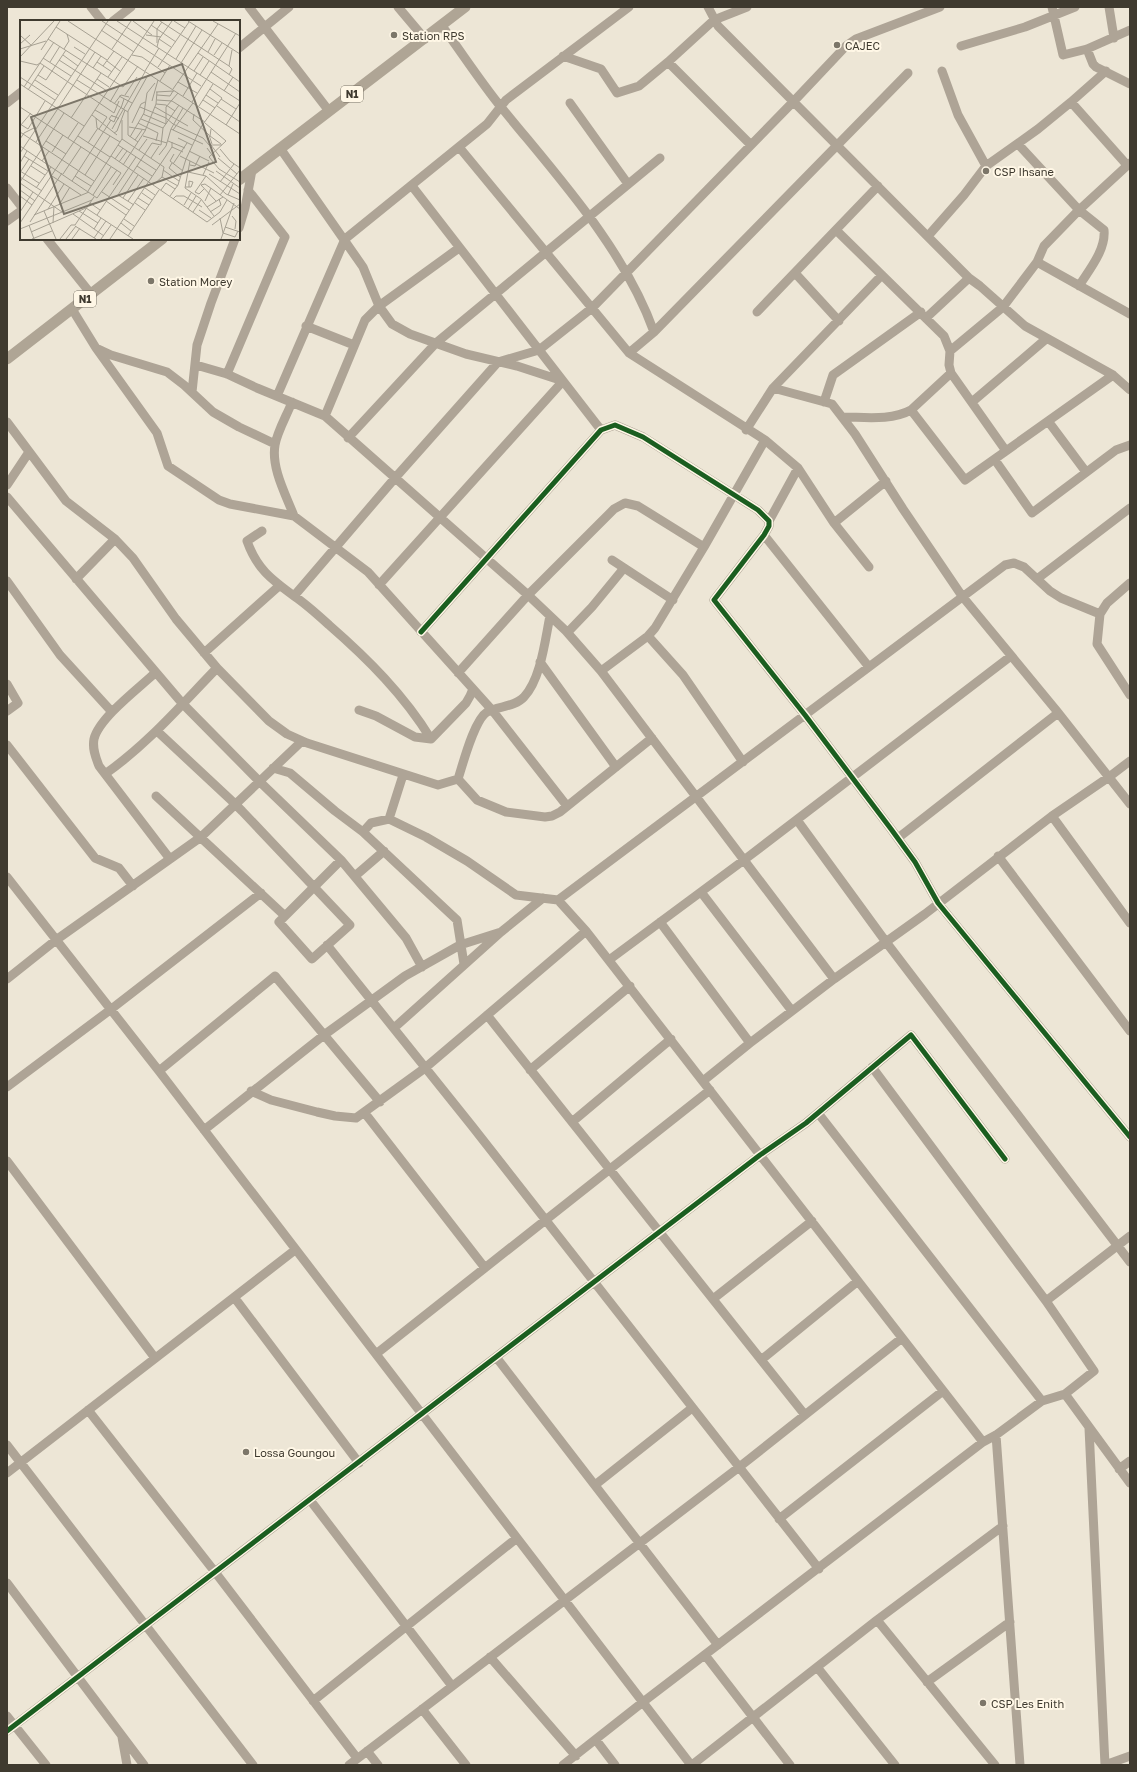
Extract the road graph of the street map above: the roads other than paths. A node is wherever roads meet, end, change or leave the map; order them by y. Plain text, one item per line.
1 (91, 7) edge
2 (132, 7) edge
3 (249, 7) edge
4 (289, 7) edge
5 (398, 7) edge
6 (466, 7) edge
7 (630, 7) edge
8 (708, 7) edge
9 (747, 7) edge
10 (940, 7) edge
11 (1075, 7) edge
12 (1109, 7) edge
13 (1054, 10) edge
14 (101, 20) edge
15 (114, 20) edge
16 (714, 20) junction
17 (442, 26) junction
18 (264, 27) junction
19 (1130, 30) edge
20 (1114, 38) junction
21 (425, 39) junction
22 (961, 46) dead end
23 (240, 47) edge
24 (1088, 49) junction
25 (563, 56) junction
26 (668, 62) junction
27 (942, 71) dead end
28 (1106, 71) junction
29 (908, 73) dead end
30 (1130, 84) edge
31 (20, 93) edge
32 (794, 101) junction
33 (1071, 102) junction
34 (7, 103) edge
35 (570, 103) dead end
36 (500, 106) junction
37 (329, 111) junction
38 (837, 144) junction
39 (1018, 144) junction
40 (752, 145) junction
41 (460, 147) junction
42 (280, 148) junction
43 (660, 158) dead end
44 (1129, 164) edge
45 (986, 166) junction
46 (252, 170) junction
47 (240, 179) edge
48 (628, 184) junction
49 (412, 186) junction
50 (878, 186) junction
51 (7, 188) edge
52 (248, 190) junction
53 (20, 205) edge
54 (1079, 210) junction
55 (20, 212) edge
56 (588, 217) junction
57 (7, 222) edge
58 (240, 224) edge
59 (836, 230) junction
60 (928, 236) junction
61 (345, 239) junction
62 (48, 240) edge
63 (161, 240) edge
64 (235, 240) edge
65 (459, 248) junction
66 (546, 252) junction
67 (1037, 262) junction
68 (626, 273) junction
69 (795, 273) junction
70 (882, 275) junction
71 (969, 278) junction
72 (1079, 286) junction
73 (91, 294) junction
74 (495, 294) junction
75 (379, 306) junction
76 (1003, 307) junction
77 (592, 308) junction
78 (72, 309) junction
79 (757, 312) dead end
80 (1130, 314) edge
81 (924, 315) junction
82 (839, 321) junction
83 (306, 326) junction
84 (654, 332) junction
85 (1046, 339) junction
86 (436, 343) junction
87 (354, 345) junction
88 (96, 348) junction
89 (539, 350) junction
90 (950, 351) junction
91 (629, 353) junction
92 (7, 359) edge
93 (498, 362) junction
94 (196, 365) junction
95 (951, 373) junction
96 (227, 374) junction
97 (1113, 375) junction
98 (563, 381) junction
99 (773, 388) junction
100 (1130, 390) edge
101 (192, 392) junction
102 (277, 396) junction
103 (292, 402) junction
104 (824, 402) junction
105 (972, 402) junction
106 (911, 410) junction
107 (324, 416) junction
108 (842, 417) junction
109 (1048, 421) junction
110 (7, 422) edge
111 (601, 430) junction
112 (746, 430) junction
113 (348, 438) junction
114 (765, 440) junction
115 (275, 444) junction
116 (1130, 445) edge
117 (1006, 451) junction
118 (29, 452) junction
119 (995, 460) junction
120 (798, 468) junction
121 (1086, 472) junction
122 (395, 478) junction
123 (886, 481) junction
124 (7, 485) edge
125 (734, 495) junction
126 (7, 498) edge
127 (1130, 508) edge
128 (294, 516) junction
129 (441, 517) junction
130 (769, 521) junction
131 (834, 523) junction
132 (262, 531) dead end
133 (764, 535) junction
134 (115, 539) junction
135 (704, 547) junction
136 (335, 548) junction
137 (487, 560) junction
138 (612, 560) dead end
139 (868, 567) dead end
140 (624, 568) junction
141 (76, 579) junction
142 (1037, 579) junction
143 (7, 581) edge
144 (1130, 583) edge
145 (379, 585) junction
146 (280, 586) junction
147 (528, 595) junction
148 (294, 596) junction
149 (962, 596) junction
150 (673, 600) junction
151 (1100, 614) junction
152 (550, 616) junction
153 (421, 632) junction
154 (568, 632) junction
155 (648, 636) junction
156 (204, 653) junction
157 (1011, 656) junction
158 (540, 662) junction
159 (868, 667) junction
160 (217, 668) junction
161 (601, 671) junction
162 (155, 673) junction
163 (458, 673) junction
164 (7, 684) edge
165 (473, 689) junction
166 (1130, 695) edge
167 (182, 703) junction
168 (359, 710) dead end
169 (492, 710) junction
170 (7, 711) edge
171 (112, 712) junction
172 (1058, 713) junction
173 (806, 715) junction
174 (157, 731) junction
175 (431, 738) junction
176 (652, 738) junction
177 (302, 741) junction
178 (7, 745) edge
179 (1130, 761) edge
180 (743, 762) junction
181 (616, 767) junction
182 (273, 768) junction
183 (105, 774) junction
184 (403, 775) junction
185 (1110, 777) junction
186 (852, 778) junction
187 (458, 779) junction
188 (259, 781) junction
189 (156, 796) dead end
190 (697, 797) junction
191 (236, 804) junction
192 (1130, 804) edge
193 (567, 806) junction
194 (1052, 816) junction
195 (389, 819) junction
196 (797, 820) junction
197 (363, 832) junction
198 (201, 837) junction
199 (898, 838) junction
200 (384, 851) junction
201 (998, 856) junction
202 (170, 859) junction
203 (341, 860) junction
204 (744, 860) junction
205 (355, 876) junction
206 (8, 880) edge
207 (132, 886) junction
208 (314, 887) junction
209 (701, 892) junction
210 (261, 893) junction
211 (543, 898) junction
212 (558, 900) junction
213 (938, 903) junction
214 (285, 916) junction
215 (660, 922) junction
216 (1130, 923) edge
217 (586, 931) junction
218 (501, 932) junction
219 (56, 940) junction
220 (886, 942) junction
221 (327, 945) junction
222 (460, 945) junction
223 (609, 960) junction
224 (464, 964) junction
225 (422, 967) junction
226 (7, 979) edge
227 (834, 979) junction
228 (630, 986) junction
229 (372, 1000) junction
230 (110, 1010) junction
231 (792, 1011) junction
232 (487, 1016) junction
233 (394, 1028) junction
234 (1130, 1031) edge
235 (324, 1035) junction
236 (671, 1039) junction
237 (750, 1043) junction
238 (872, 1067) junction
239 (425, 1068) junction
240 (530, 1070) junction
241 (159, 1071) junction
242 (703, 1081) junction
243 (7, 1086) edge
244 (710, 1090) junction
245 (251, 1091) junction
246 (380, 1102) junction
247 (364, 1112) junction
248 (818, 1113) junction
249 (572, 1122) junction
250 (204, 1130) junction
251 (1130, 1137) edge
252 (760, 1155) junction
253 (1005, 1159) dead end
254 (7, 1161) edge
255 (609, 1169) junction
256 (545, 1220) junction
257 (812, 1222) junction
258 (659, 1232) junction
259 (1130, 1236) edge
260 (1117, 1246) junction
261 (295, 1250) junction
262 (1130, 1262) edge
263 (485, 1268) junction
264 (858, 1281) junction
265 (593, 1282) junction
266 (234, 1297) junction
267 (713, 1299) junction
268 (1046, 1301) junction
269 (902, 1338) junction
270 (376, 1354) junction
271 (496, 1357) junction
272 (155, 1358) junction
273 (761, 1360) junction
274 (943, 1390) junction
275 (1065, 1394) junction
276 (1042, 1401) junction
277 (692, 1408) junction
278 (88, 1410) junction
279 (422, 1415) junction
280 (805, 1415) junction
281 (1089, 1428) junction
282 (996, 1435) junction
283 (983, 1442) junction
284 (7, 1445) edge
285 (1130, 1461) edge
286 (21, 1463) junction
287 (359, 1463) junction
288 (738, 1468) junction
289 (1119, 1469) junction
290 (7, 1473) edge
291 (1130, 1483) edge
292 (595, 1485) junction
293 (310, 1500) junction
294 (779, 1519) junction
295 (1004, 1526) junction
296 (517, 1538) junction
297 (639, 1543) junction
298 (819, 1569) junction
299 (215, 1572) junction
300 (7, 1583) edge
301 (565, 1600) junction
302 (877, 1620) junction
303 (1010, 1622) junction
304 (145, 1625) junction
305 (406, 1626) junction
306 (718, 1645) junction
307 (705, 1655) junction
308 (490, 1658) junction
309 (817, 1666) junction
310 (78, 1676) junction
311 (927, 1682) junction
312 (452, 1686) junction
313 (313, 1701) junction
314 (643, 1702) junction
315 (422, 1709) junction
316 (7, 1716) edge
317 (753, 1717) junction
318 (11, 1729) edge
319 (121, 1735) junction
320 (596, 1740) junction
321 (368, 1751) junction
322 (576, 1756) junction
323 (1130, 1756) edge
324 (358, 1758) junction
325 (46, 1765) edge
326 (127, 1765) edge
327 (144, 1765) edge
328 (254, 1765) edge
329 (349, 1765) edge
330 (378, 1765) edge
331 (466, 1765) edge
332 (563, 1765) edge
333 (615, 1765) edge
334 (692, 1765) edge
335 (790, 1765) edge
336 (894, 1765) edge
337 (995, 1765) edge
338 (1020, 1765) edge
339 (1105, 1765) edge

1 - 14 street
2 - 15 street
3 - 18 street
4 - 18 street
5 - 21 street
6 - 17 main road, N1
7 - 25 street
8 - 16 street
9 - 16 street
10 - 32 street
11 - 13 street
12 - 20 street
13 - 22 street
13 - 24 street
16 - 26 street
16 - 32 street
17 - 21 main road, N1
17 - 36 street
18 - 23 street
18 - 37 street
19 - 20 street
20 - 24 street
21 - 37 main road, N1
24 - 28 street
25 - 26 street
25 - 36 street
26 - 40 street
27 - 45 street
28 - 30 street
28 - 33 street
29 - 38 street
31 - 34 street
32 - 38 street
32 - 40 street
33 - 39 street
33 - 44 street
35 - 48 street
36 - 41 street
36 - 56 street
37 - 42 main road, N1
38 - 50 street
38 - 84 street
39 - 45 street
39 - 54 street
40 - 68 street
41 - 49 street
41 - 66 street
42 - 46 main road, N1
42 - 61 street
43 - 48 street
44 - 54 street
45 - 60 street
46 - 47 main road, N1
46 - 52 street
48 - 56 street
49 - 61 street
49 - 65 street
50 - 59 street
50 - 60 street
51 - 53 street
52 - 58 street
52 - 96 street
54 - 67 street
54 - 72 street
55 - 57 street
56 - 66 street
56 - 68 street
59 - 69 street
59 - 70 street
60 - 71 street
61 - 75 street
61 - 83 street
62 - 73 street
63 - 73 main road, N1
64 - 94 street
65 - 74 street
65 - 75 street
66 - 74 street
66 - 77 street
67 - 72 street
67 - 76 street
68 - 77 street
68 - 84 street
69 - 79 street
69 - 82 street
70 - 81 street
70 - 82 street
71 - 76 street
71 - 81 street
72 - 80 street
73 - 78 main road, N1
74 - 86 street
74 - 89 street
75 - 86 street
75 - 87 street
76 - 85 street
76 - 90 street
77 - 89 street
77 - 91 street
78 - 88 street
78 - 92 main road, N1
81 - 90 street
81 - 104 street
82 - 99 street
83 - 87 street
83 - 102 street
84 - 91 street
85 - 97 street
85 - 105 street
86 - 93 street
86 - 113 street
87 - 107 street
88 - 101 street
88 - 128 street
89 - 93 street
89 - 98 street
90 - 95 street
91 - 112 street
93 - 98 street
93 - 122 street
94 - 96 street
94 - 101 street
95 - 105 street
95 - 106 street
96 - 102 street
97 - 100 street
97 - 109 street
98 - 111 street
98 - 129 street
99 - 104 street
99 - 112 street
101 - 115 street
102 - 103 street
103 - 107 street
103 - 115 street
104 - 108 street
105 - 117 street
106 - 108 street
106 - 119 street
107 - 113 street
108 - 123 street
109 - 117 street
109 - 121 street
110 - 118 street
111 - 125 street
111 - 137 street
112 - 114 street
113 - 122 street
114 - 120 street
114 - 125 street
115 - 128 street
116 - 121 street
117 - 119 street
118 - 124 street
118 - 134 street
119 - 121 street
120 - 130 street
120 - 131 street
122 - 129 street
122 - 136 street
123 - 131 street
123 - 149 street
125 - 130 street
125 - 135 street
126 - 141 street
127 - 142 street
128 - 136 street
129 - 137 street
129 - 145 street
130 - 133 street
131 - 139 street
132 - 146 street
133 - 159 street
133 - 173 street
134 - 141 street
134 - 156 street
135 - 147 street
135 - 150 street
136 - 145 street
136 - 148 street
137 - 147 street
137 - 153 street
138 - 140 street
140 - 150 street
140 - 154 street
141 - 162 street
142 - 149 street
142 - 151 street
143 - 171 street
144 - 151 street
145 - 153 street
146 - 148 street
146 - 156 street
147 - 152 street
147 - 163 street
148 - 175 street
149 - 157 street
149 - 159 street
150 - 155 street
151 - 166 street
152 - 154 street
152 - 158 street
153 - 163 street
154 - 161 street
155 - 161 street
155 - 180 street
156 - 160 street
157 - 172 street
157 - 186 street
158 - 169 street
158 - 181 street
159 - 173 street
160 - 167 street
160 - 177 street
161 - 176 street
162 - 167 street
162 - 171 street
163 - 165 street
164 - 170 street
165 - 169 street
165 - 175 street
167 - 174 street
167 - 188 street
168 - 175 street
169 - 187 street
169 - 193 street
171 - 183 street
172 - 185 street
172 - 199 street
173 - 180 street
173 - 186 street
174 - 183 street
174 - 191 street
176 - 181 street
176 - 190 street
177 - 182 street
177 - 184 street
178 - 207 street
179 - 185 street
180 - 190 street
181 - 193 street
182 - 188 street
182 - 197 street
183 - 202 street
184 - 187 street
184 - 195 street
185 - 192 street
185 - 194 street
186 - 196 street
186 - 199 street
187 - 193 street
188 - 191 street
188 - 203 street
189 - 198 street
190 - 204 street
190 - 212 street
191 - 198 street
191 - 208 street
194 - 201 street
194 - 216 street
195 - 197 street
195 - 211 street
196 - 204 street
196 - 220 street
197 - 200 street
198 - 202 street
198 - 210 street
199 - 213 street
200 - 205 street
200 - 222 street
201 - 213 street
201 - 234 street
202 - 207 street
203 - 205 street
203 - 208 street
204 - 209 street
204 - 227 street
205 - 225 street
206 - 219 street
207 - 219 street
208 - 214 street
208 - 221 street
209 - 215 street
209 - 231 street
210 - 214 street
210 - 230 street
211 - 212 street
211 - 218 street
212 - 217 street
213 - 220 street
213 - 251 street
214 - 221 street
215 - 223 street
215 - 237 street
217 - 223 street
217 - 232 street
218 - 222 street
218 - 224 street
219 - 226 street
219 - 230 street
220 - 227 street
220 - 260 street
221 - 229 street
222 - 224 street
222 - 225 street
223 - 228 street
224 - 233 street
225 - 229 street
227 - 231 street
228 - 236 street
228 - 240 street
229 - 233 street
229 - 235 street
230 - 241 street
230 - 243 street
231 - 237 street
232 - 239 street
232 - 240 street
233 - 239 street
235 - 241 street
235 - 245 street
235 - 246 street
236 - 242 street
236 - 249 street
237 - 242 street
238 - 248 street
238 - 253 street
238 - 268 street
239 - 246 street
239 - 256 street
240 - 249 street
241 - 250 street
242 - 244 street
244 - 252 street
244 - 255 street
245 - 247 street
245 - 250 street
246 - 247 street
247 - 263 street
248 - 252 street
248 - 276 street
249 - 255 street
250 - 261 street
252 - 257 street
252 - 258 street
254 - 272 street
255 - 256 street
255 - 258 street
256 - 263 street
256 - 265 street
257 - 264 street
257 - 267 street
258 - 265 street
258 - 267 street
259 - 260 street
260 - 262 street
260 - 268 street
261 - 266 street
261 - 270 street
263 - 270 street
264 - 269 street
264 - 273 street
265 - 271 street
265 - 277 street
266 - 272 street
266 - 287 street
267 - 273 street
268 - 275 street
269 - 274 street
269 - 280 street
270 - 279 street
271 - 279 street
271 - 292 street
272 - 278 street
273 - 280 street
274 - 283 street
274 - 294 street
275 - 276 street
275 - 281 street
276 - 282 street
277 - 288 street
277 - 292 street
278 - 286 street
278 - 299 street
279 - 287 street
279 - 296 street
280 - 288 street
281 - 289 street
281 - 339 street
282 - 283 street
282 - 295 street
283 - 298 street
284 - 286 street
285 - 289 street
286 - 290 street
286 - 304 street
287 - 293 street
288 - 294 street
288 - 297 street
289 - 291 street
292 - 297 street
293 - 299 street
293 - 305 street
294 - 298 street
295 - 302 street
295 - 303 street
296 - 301 street
296 - 305 street
297 - 301 street
297 - 306 street
298 - 306 street
299 - 304 street
299 - 313 street
300 - 310 street
301 - 308 street
301 - 314 street
302 - 309 street
302 - 311 street
303 - 311 street
303 - 338 street
304 - 310 street
304 - 328 street
305 - 312 street
305 - 313 street
306 - 307 street
307 - 314 street
307 - 317 street
308 - 312 street
308 - 322 street
309 - 317 street
309 - 336 street
310 - 318 street
310 - 319 street
311 - 337 street
312 - 315 street
313 - 324 street
314 - 320 street
314 - 334 street
315 - 321 street
315 - 331 street
316 - 318 street
317 - 334 street
317 - 335 street
318 - 325 street
319 - 326 street
319 - 327 street
320 - 322 street
320 - 333 street
321 - 324 street
321 - 330 street
322 - 332 street
323 - 339 street
324 - 329 street

